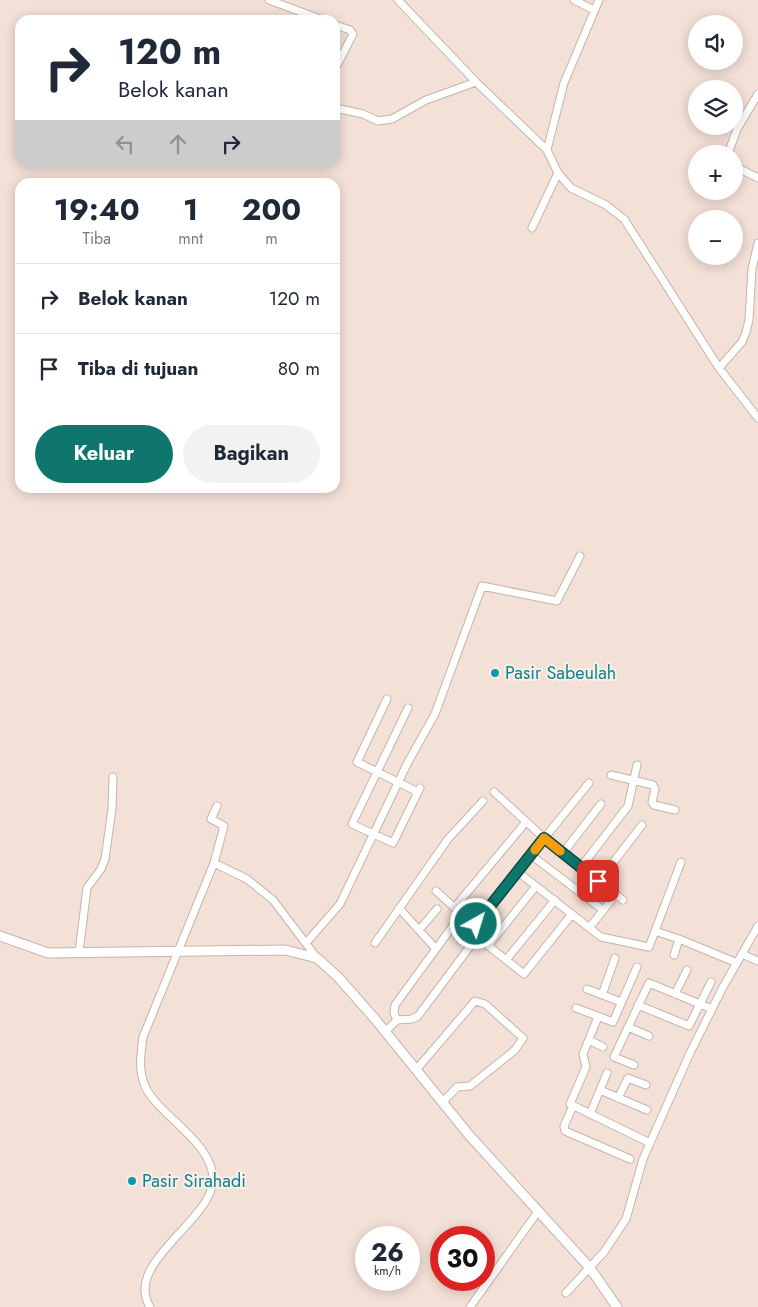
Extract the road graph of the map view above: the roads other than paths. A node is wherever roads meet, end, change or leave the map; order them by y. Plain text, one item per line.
1 (268, 0) edge
2 (398, 0) edge
3 (574, 0) edge
4 (599, 0) edge
5 (594, 10) junction
6 (309, 15) edge
7 (340, 26) edge
8 (340, 59) edge
9 (476, 82) junction
10 (758, 94) edge
11 (340, 109) edge
12 (731, 145) edge
13 (547, 150) junction
14 (743, 170) edge
15 (558, 173) junction
16 (758, 178) edge
17 (532, 228) dead end
18 (758, 243) edge
19 (719, 368) junction
20 (758, 418) edge
21 (580, 556) dead end
22 (387, 699) dead end
23 (408, 708) dead end
24 (637, 765) dead end
25 (377, 772) junction
26 (611, 775) dead end
27 (113, 777) dead end
28 (634, 781) junction
29 (398, 782) junction
30 (589, 783) dead end
31 (494, 792) dead end
32 (483, 801) dead end
33 (601, 804) dead end
34 (217, 806) dead end
35 (675, 810) dead end
36 (526, 822) junction
37 (642, 825) dead end
38 (373, 834) junction
39 (544, 838) junction
40 (563, 853) junction
41 (531, 855) junction
42 (681, 862) dead end
43 (214, 863) junction
44 (581, 867) junction
45 (518, 872) junction
46 (598, 881) junction
47 (536, 886) junction
48 (436, 891) dead end
49 (616, 894) junction
50 (554, 900) junction
51 (623, 900) dead end
52 (455, 907) junction
53 (398, 908) junction
54 (437, 909) dead end
55 (603, 910) junction
56 (572, 914) junction
57 (463, 915) junction
58 (476, 924) junction
59 (758, 926) edge
60 (590, 927) junction
61 (419, 930) junction
62 (655, 932) junction
63 (0, 936) edge
64 (478, 937) junction
65 (679, 939) junction
66 (306, 942) junction
67 (375, 943) dead end
68 (488, 946) junction
69 (436, 949) junction
70 (178, 951) junction
71 (80, 952) junction
72 (742, 954) junction
73 (674, 955) dead end
74 (317, 958) junction
75 (615, 958) dead end
76 (506, 960) junction
77 (758, 961) edge
78 (736, 963) junction
79 (637, 966) dead end
80 (687, 970) dead end
81 (711, 982) dead end
82 (587, 990) dead end
83 (675, 994) junction
84 (602, 995) junction
85 (621, 1002) junction
86 (700, 1004) junction
87 (638, 1005) junction
88 (576, 1008) dead end
89 (712, 1009) junction
90 (598, 1017) junction
91 (397, 1020) junction
92 (628, 1027) junction
93 (385, 1032) junction
94 (649, 1036) dead end
95 (589, 1040) junction
96 (603, 1047) dead end
97 (634, 1065) dead end
98 (416, 1070) junction
99 (607, 1073) dead end
100 (646, 1085) dead end
101 (600, 1090) junction
102 (618, 1098) junction
103 (442, 1103) junction
104 (573, 1106) junction
105 (647, 1110) dead end
106 (590, 1114) junction
107 (650, 1143) junction
108 (630, 1159) dead end
109 (539, 1210) junction
110 (590, 1268) junction
111 (566, 1293) dead end
112 (150, 1307) edge
113 (470, 1307) edge
114 (617, 1307) edge

1 - 6 street
2 - 9 street
3 - 5 street
4 - 5 street
5 - 13 street
7 - 8 street
9 - 11 street
9 - 13 street
10 - 12 street
13 - 15 street
14 - 16 street
15 - 17 street
15 - 19 street
18 - 19 street
19 - 20 street
21 - 29 street
22 - 25 street
23 - 25 street
24 - 28 street
25 - 29 street
25 - 38 street
26 - 28 street
27 - 71 street
28 - 35 street
28 - 44 street
29 - 38 street
29 - 38 street
30 - 39 street
31 - 36 street
32 - 53 street
33 - 40 street
34 - 43 street
36 - 39 street
36 - 52 street
37 - 46 street
38 - 66 street
39 - 40 street
39 - 41 street
40 - 44 street
41 - 45 street
41 - 55 street
42 - 62 street
43 - 66 street
43 - 70 street
44 - 46 street
45 - 47 street
45 - 58 street
46 - 49 street
47 - 50 street
47 - 68 street
48 - 52 street
49 - 51 street
49 - 55 street
50 - 56 street
50 - 76 street
52 - 57 street
53 - 61 street
53 - 67 street
54 - 61 street
55 - 60 street
56 - 60 street
56 - 76 street
57 - 58 street
57 - 69 street
58 - 64 street
59 - 72 street
60 - 62 street
61 - 69 street
62 - 65 street
63 - 71 street
64 - 68 street
64 - 91 street
65 - 73 street
65 - 78 street
66 - 74 street
68 - 76 street
69 - 91 street
70 - 71 street
70 - 74 street
70 - 112 street
72 - 77 street
72 - 78 street
74 - 93 street
75 - 84 street
78 - 89 street
79 - 85 street
80 - 83 street
81 - 86 street
82 - 84 street
83 - 86 street
83 - 87 street
84 - 85 street
85 - 90 street
86 - 87 street
86 - 89 street
87 - 92 street
88 - 90 street
89 - 107 street
90 - 95 street
91 - 93 street
92 - 94 street
92 - 97 street
93 - 98 street
95 - 96 street
95 - 104 street
98 - 103 street
98 - 103 street
99 - 101 street
100 - 102 street
101 - 102 street
101 - 106 street
102 - 105 street
103 - 109 street
104 - 106 street
104 - 108 street
106 - 107 street
107 - 110 street
109 - 110 street
109 - 113 street
110 - 111 street
110 - 114 street

